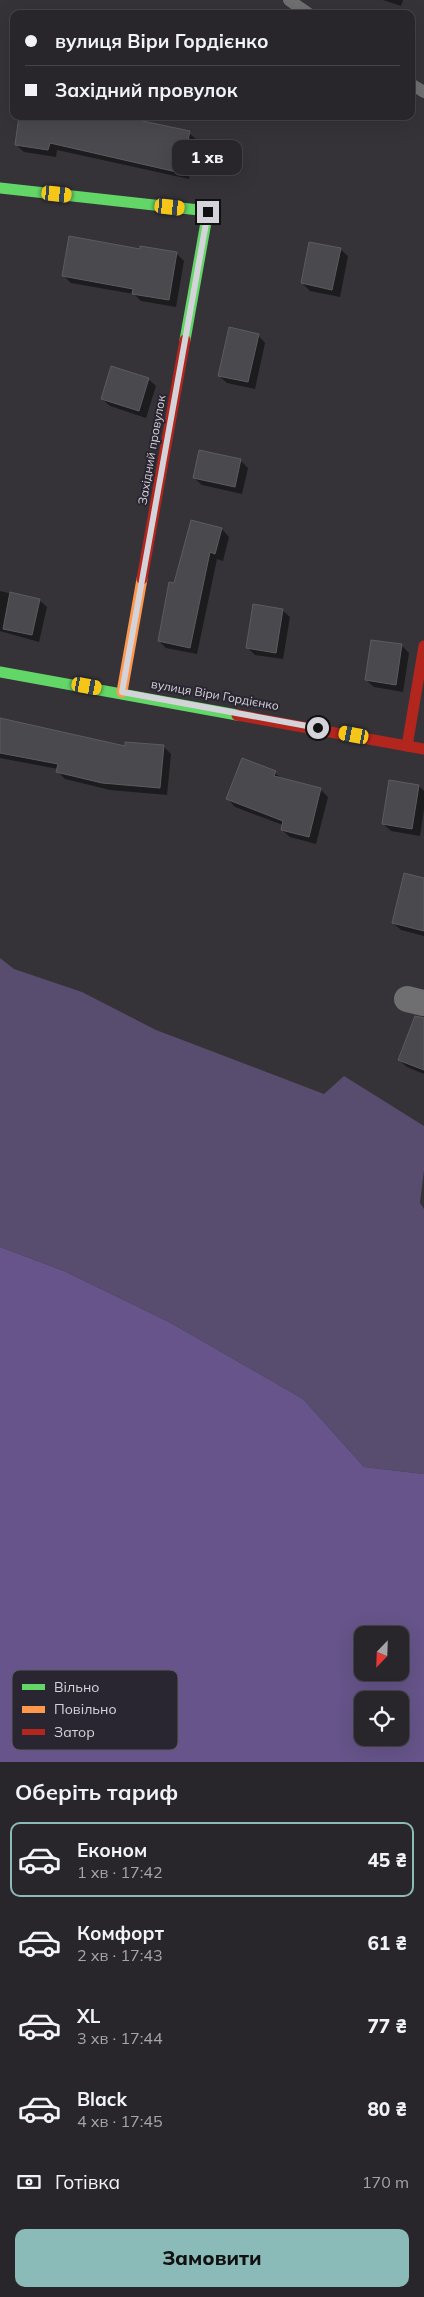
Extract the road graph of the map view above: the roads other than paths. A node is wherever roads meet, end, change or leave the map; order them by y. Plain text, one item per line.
1 (289, 0) edge
2 (303, 10) edge
3 (0, 188) edge
4 (424, 646) edge
5 (0, 672) edge
6 (122, 692) junction
7 (407, 746) junction
8 (424, 749) edge

1 - 2 lane
3 - 6 street, Західний провулок
4 - 7 street
5 - 6 street, вулиця Віри Гордієнко
6 - 7 street, вулиця Віри Гордієнко
7 - 8 street, вулиця Віри Гордієнко

